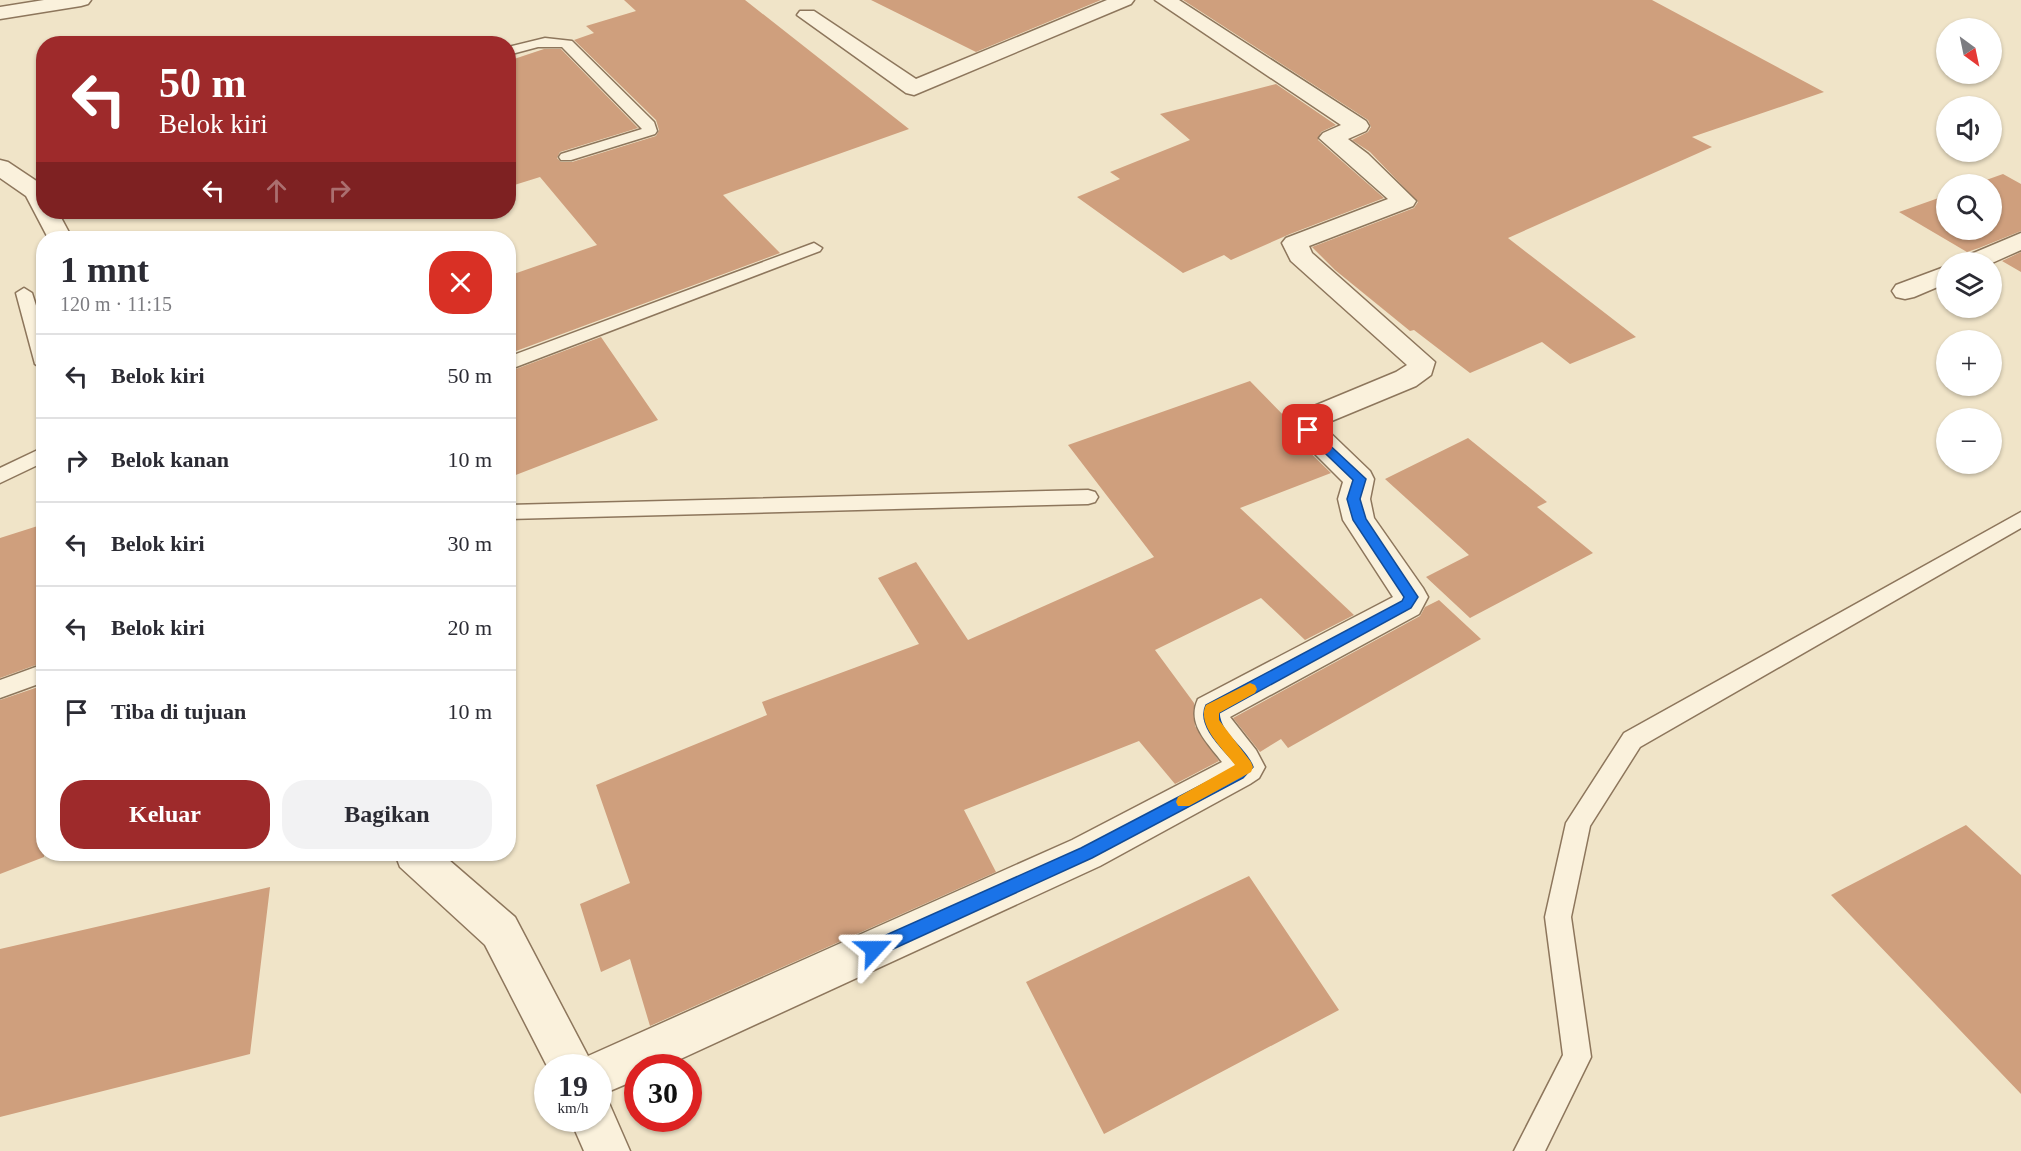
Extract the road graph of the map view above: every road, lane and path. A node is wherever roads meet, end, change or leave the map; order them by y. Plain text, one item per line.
1 (81, 0) edge
2 (1124, 0) edge
3 (1165, 0) edge
4 (0, 13) edge
5 (807, 15) dead end
6 (516, 49) edge
7 (566, 158) dead end
8 (0, 167) edge
9 (36, 195) edge
10 (2021, 241) edge
11 (814, 248) dead end
12 (1995, 252) edge
13 (1936, 278) edge
14 (1905, 291) dead end
15 (24, 293) dead end
16 (36, 336) edge
17 (516, 361) edge
18 (36, 458) edge
19 (0, 476) edge
20 (1088, 497) dead end
21 (516, 512) edge
22 (2021, 519) edge
23 (36, 676) edge
24 (0, 689) edge
25 (422, 861) edge
26 (563, 1054) edge
27 (612, 1068) edge
28 (598, 1132) edge
29 (607, 1151) edge
30 (1529, 1151) edge

1 - 4 street
2 - 5 street
3 - 27 street
6 - 7 lane
8 - 9 street
10 - 12 street
11 - 17 lane
13 - 14 street
15 - 16 lane
18 - 19 lane
20 - 21 lane
22 - 30 lane
23 - 24 lane
25 - 26 street
28 - 29 street

